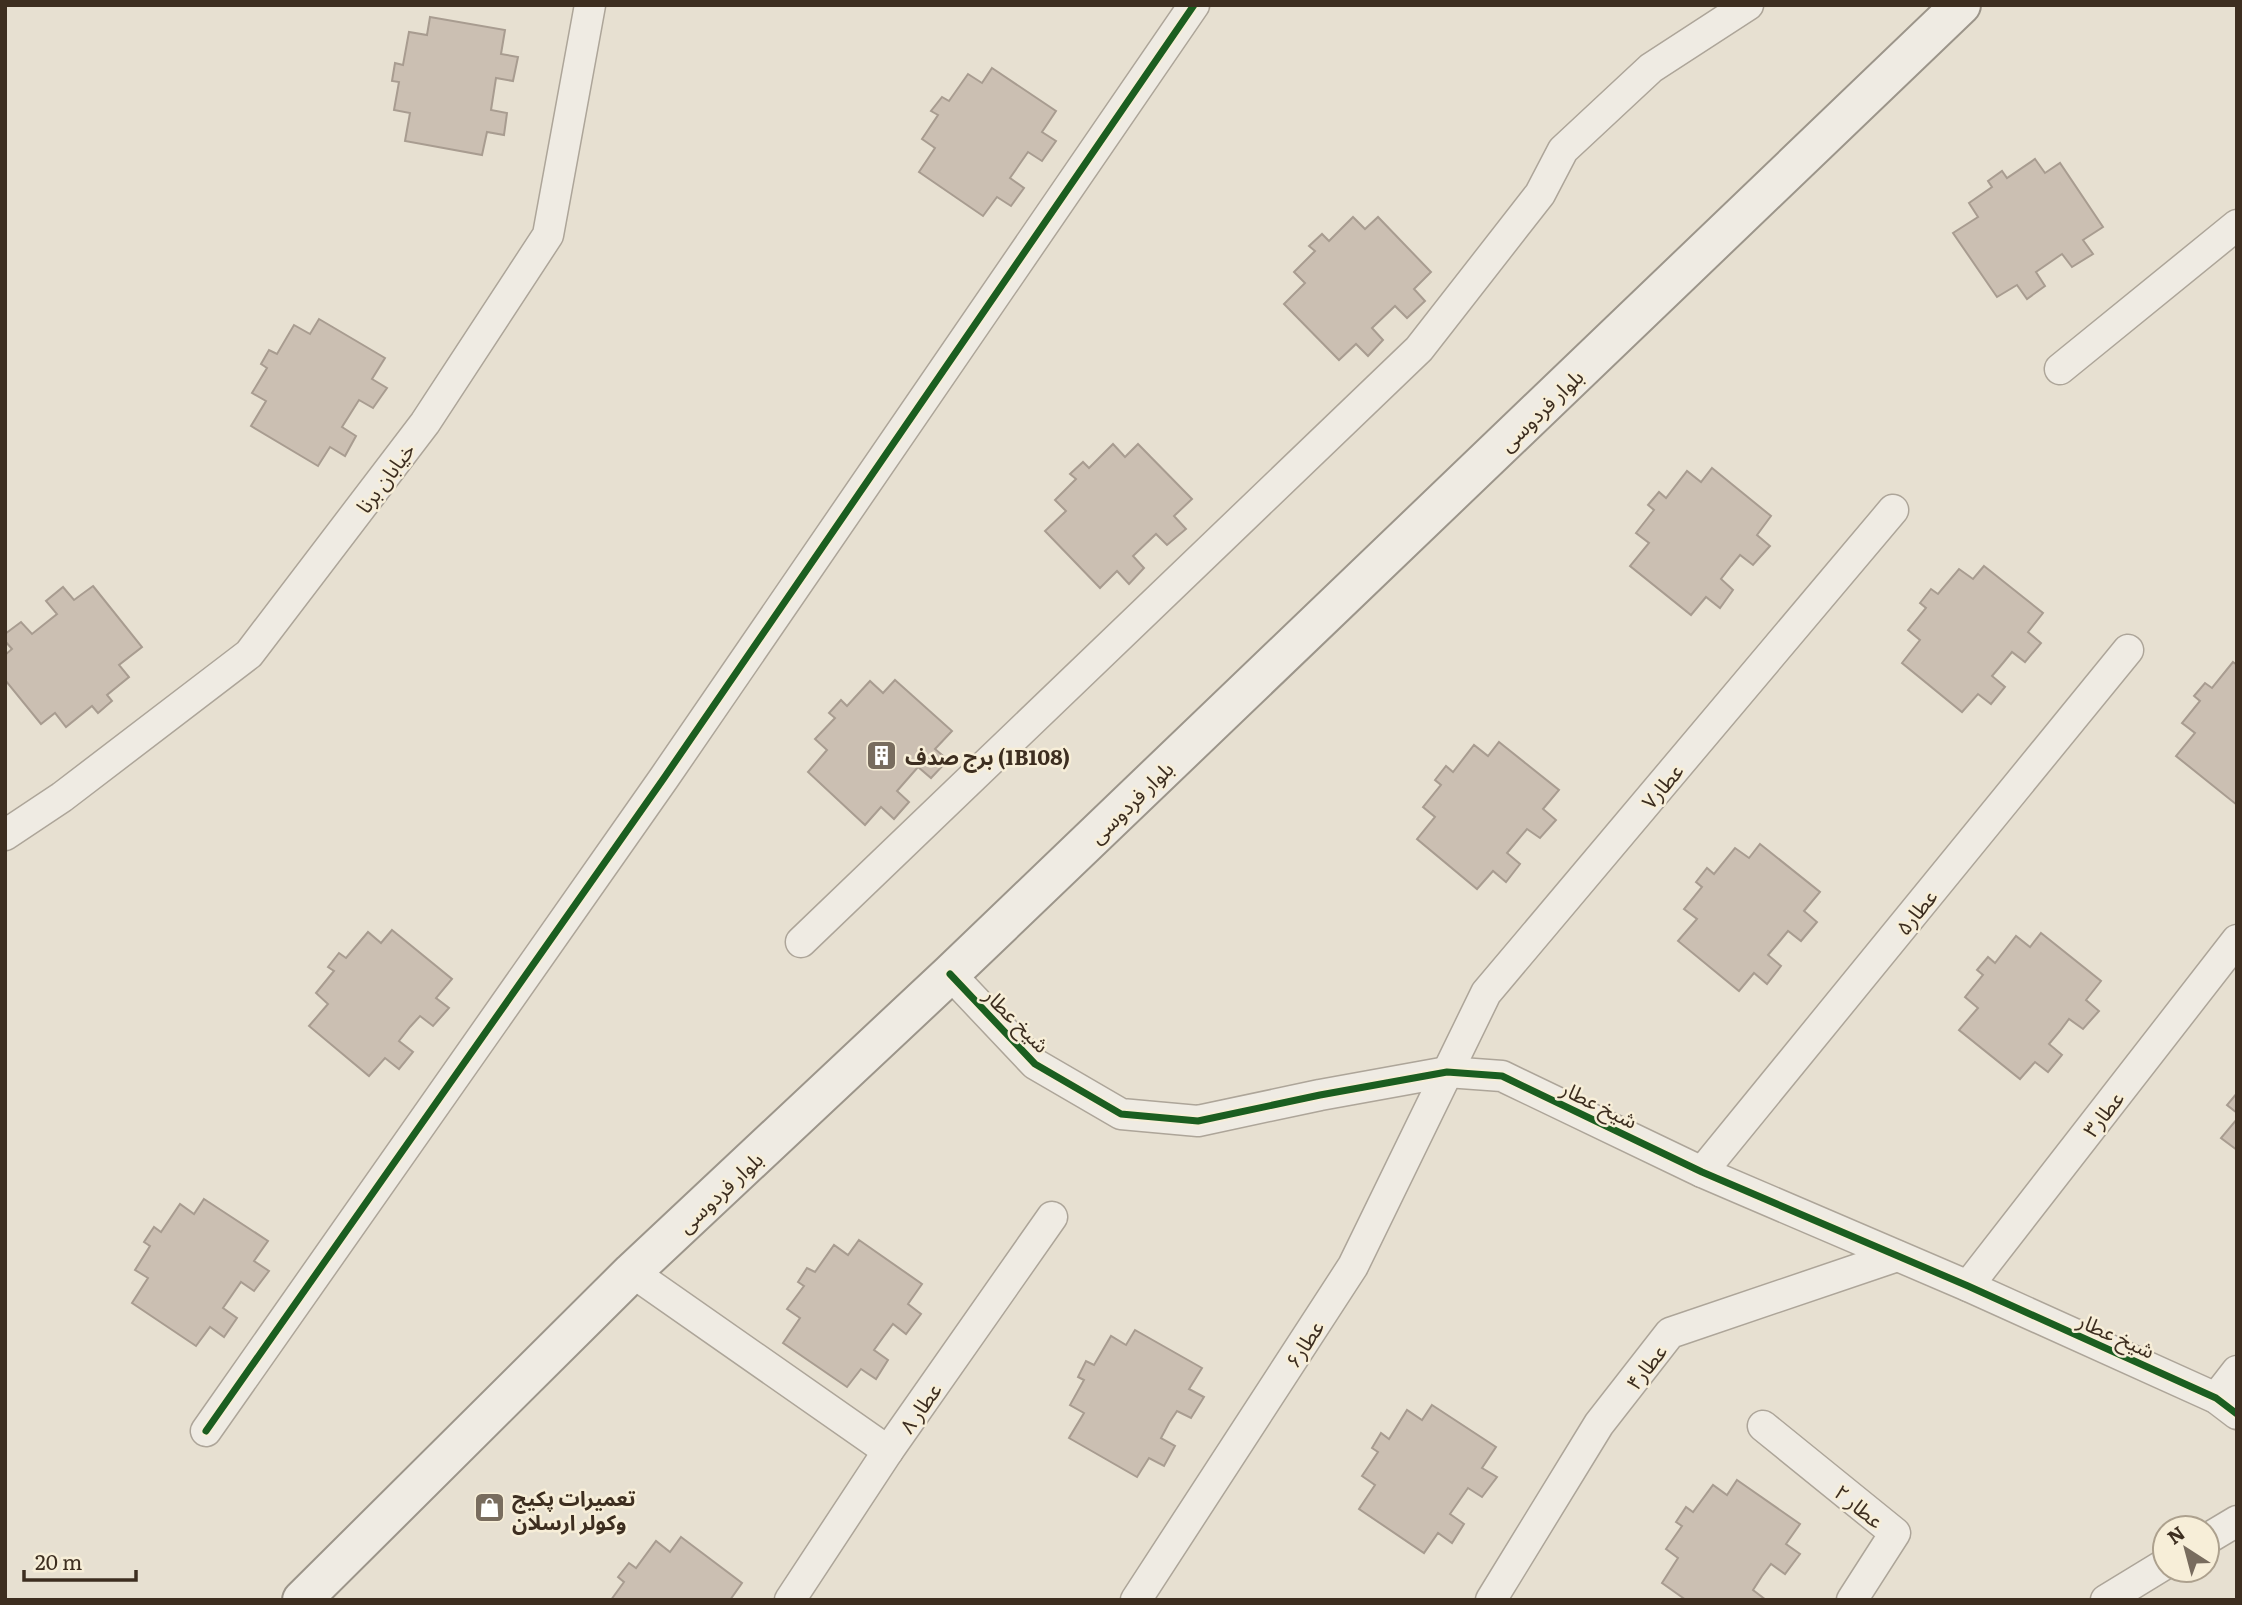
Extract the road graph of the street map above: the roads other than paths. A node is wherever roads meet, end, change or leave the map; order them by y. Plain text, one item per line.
1 (590, 5) edge
2 (1194, 5) edge
3 (1748, 5) edge
4 (1961, 5) edge
5 (2237, 225) edge
6 (2060, 369) dead end
7 (1893, 510) dead end
8 (2128, 650) dead end
9 (5, 835) edge
10 (2237, 940) edge
11 (801, 942) dead end
12 (950, 974) junction
13 (1447, 1072) junction
14 (1702, 1172) junction
15 (1052, 1217) dead end
16 (1897, 1256) junction
17 (632, 1272) junction
18 (1968, 1286) junction
19 (2237, 1371) edge
20 (2227, 1406) edge
21 (1763, 1426) dead end
22 (206, 1431) dead end
23 (888, 1451) junction
24 (2237, 1521) edge
25 (2221, 1531) edge
26 (2151, 1573) edge
27 (302, 1600) edge
28 (790, 1600) edge
29 (1136, 1600) edge
30 (1491, 1600) edge
31 (1852, 1600) edge
32 (2106, 1600) edge

1 - 9 street, خیابان برنا
2 - 22 street
3 - 11 street
4 - 12 main road, بلوار فردوسی
5 - 6 street
7 - 13 street, عطار۷
8 - 14 street, عطار۵
10 - 18 street, عطار۳
12 - 13 street, شیخ عطار
12 - 17 main road, بلوار فردوسی
13 - 14 street, شیخ عطار
13 - 29 street, عطار۶
14 - 16 street, شیخ عطار
15 - 23 street, عطار ۸
16 - 18 street, شیخ عطار
16 - 30 street, عطار۴
17 - 23 street
17 - 27 main road, بلوار فردوسی
18 - 20 street, شیخ عطار
19 - 20 street
21 - 31 street, عطار ۲
23 - 28 street, عطار ۸
24 - 25 street
26 - 32 street

